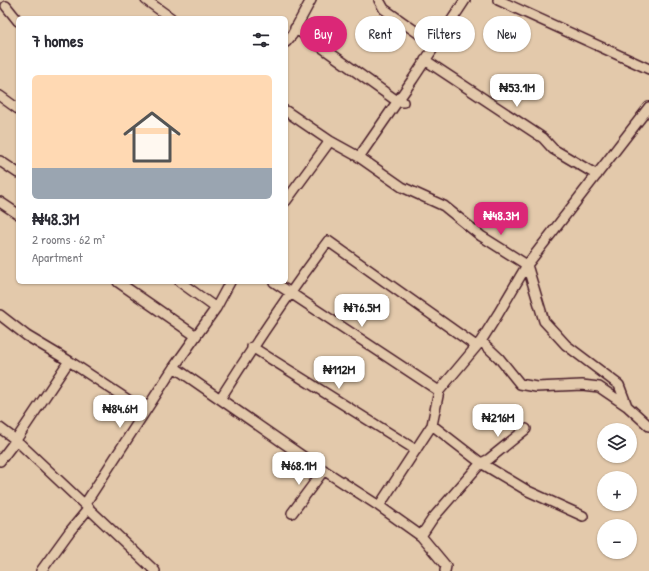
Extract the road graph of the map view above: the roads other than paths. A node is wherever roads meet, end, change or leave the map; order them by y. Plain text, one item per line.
1 (146, 0) edge
2 (311, 0) edge
3 (379, 0) edge
4 (465, 0) edge
5 (498, 0) edge
6 (6, 6) dead end
7 (168, 16) edge
8 (454, 16) edge
9 (16, 18) edge
10 (295, 28) junction
11 (414, 30) edge
12 (288, 39) edge
13 (430, 52) edge
14 (425, 60) junction
15 (649, 69) edge
16 (0, 96) edge
17 (400, 102) junction
18 (649, 107) edge
19 (16, 108) edge
20 (288, 112) edge
21 (330, 141) junction
22 (359, 157) junction
23 (0, 161) edge
24 (16, 172) edge
25 (596, 175) junction
26 (288, 198) edge
27 (0, 202) edge
28 (16, 213) edge
29 (527, 265) junction
30 (121, 284) edge
31 (183, 284) edge
32 (229, 284) edge
33 (277, 284) edge
34 (290, 293) junction
35 (216, 308) junction
36 (0, 315) edge
37 (196, 336) junction
38 (479, 344) junction
39 (252, 347) junction
40 (69, 361) junction
41 (174, 367) junction
42 (439, 391) junction
43 (220, 399) junction
44 (627, 406) junction
45 (145, 411) junction
46 (432, 425) junction
47 (649, 426) edge
48 (0, 428) edge
49 (526, 429) dead end
50 (16, 440) junction
51 (416, 450) junction
52 (0, 461) edge
53 (481, 463) junction
54 (324, 470) junction
55 (87, 506) junction
56 (379, 506) junction
57 (292, 514) dead end
58 (583, 516) dead end
59 (421, 536) junction
60 (41, 571) edge
61 (155, 571) edge
62 (445, 571) edge

1 - 7 street
2 - 10 street
3 - 11 street
4 - 8 street
5 - 15 street
6 - 9 street
10 - 12 street
10 - 17 street
13 - 14 street
14 - 17 street
14 - 25 street
16 - 19 street
17 - 22 street
18 - 25 street
20 - 21 street
21 - 22 street
21 - 26 street
22 - 29 street
23 - 24 street
25 - 29 street
27 - 28 street
29 - 38 street
29 - 44 street
30 - 37 street
31 - 35 street
32 - 35 street
33 - 34 street
34 - 38 street
34 - 39 street
34 - 42 street
35 - 37 street
36 - 40 street
37 - 41 street
38 - 42 street
38 - 44 street
39 - 43 street
39 - 51 street
40 - 45 street
40 - 50 street
41 - 43 street
41 - 45 street
42 - 46 street
43 - 54 street
44 - 47 street
45 - 55 street
46 - 51 street
46 - 53 street
48 - 50 street
49 - 53 street
50 - 52 street
50 - 55 street
51 - 56 street
53 - 58 street
53 - 59 street
54 - 56 street
54 - 57 street
55 - 60 street
55 - 61 street
56 - 59 street
59 - 62 street

